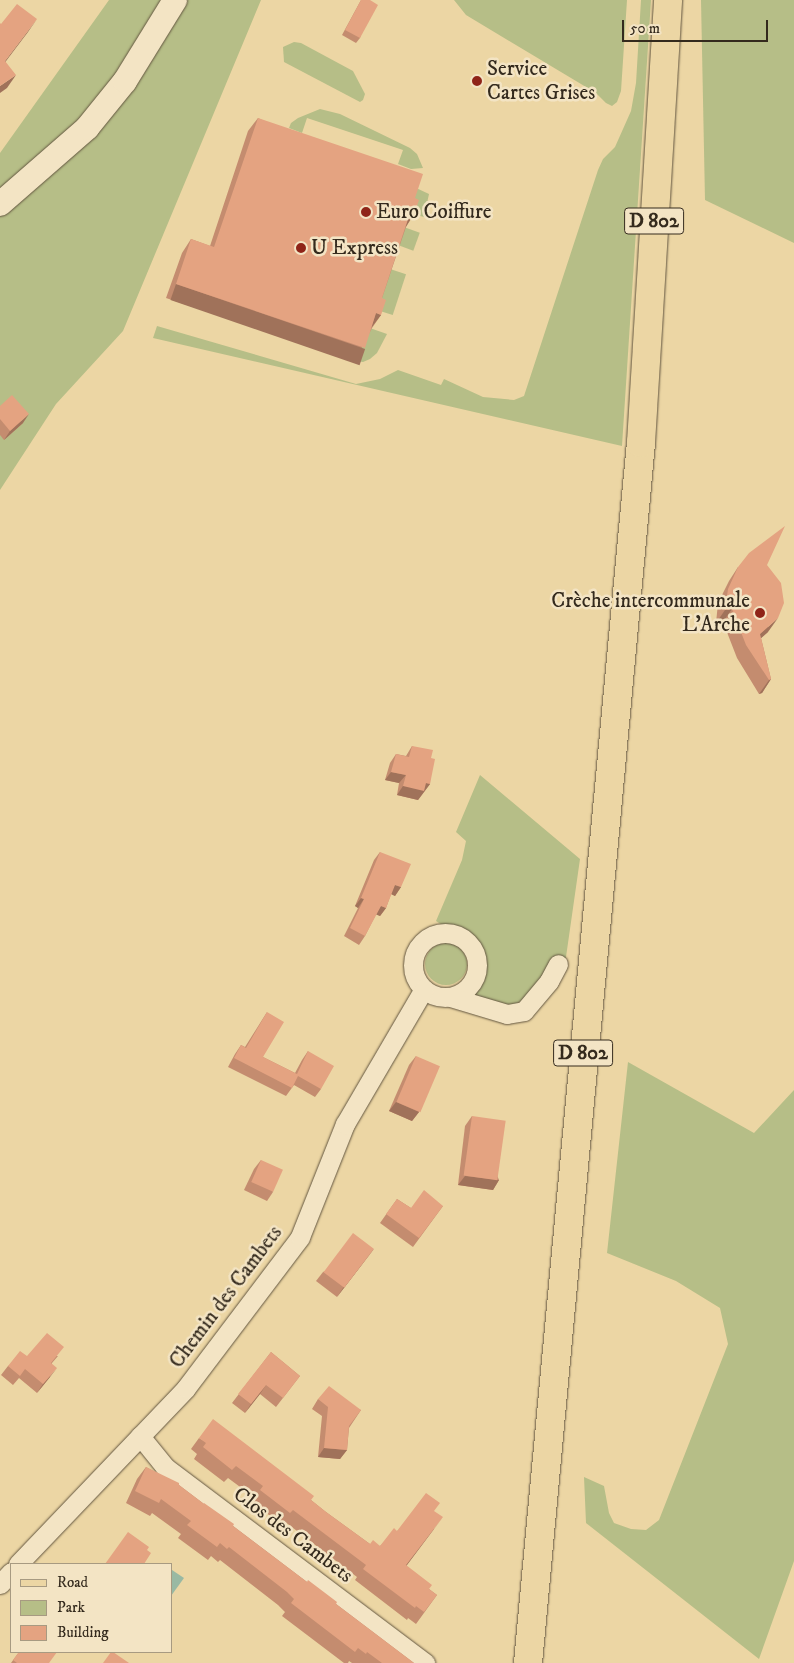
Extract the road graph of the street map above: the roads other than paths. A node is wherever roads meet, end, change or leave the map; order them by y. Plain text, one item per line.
1 (175, 0) edge
2 (668, 0) edge
3 (0, 204) edge
4 (558, 964) dead end
5 (424, 989) junction
6 (450, 997) junction
7 (140, 1436) junction
8 (19, 1563) edge
9 (10, 1573) edge
10 (0, 1584) edge
11 (426, 1663) edge
12 (528, 1663) edge

1 - 3 street
2 - 12 main road, D 802
4 - 6 street
5 - 6 street
5 - 6 street
5 - 7 street, Chemin des Cambets
7 - 8 street, Chemin des Cambets
7 - 11 street, Clos des Cambets
9 - 10 street

